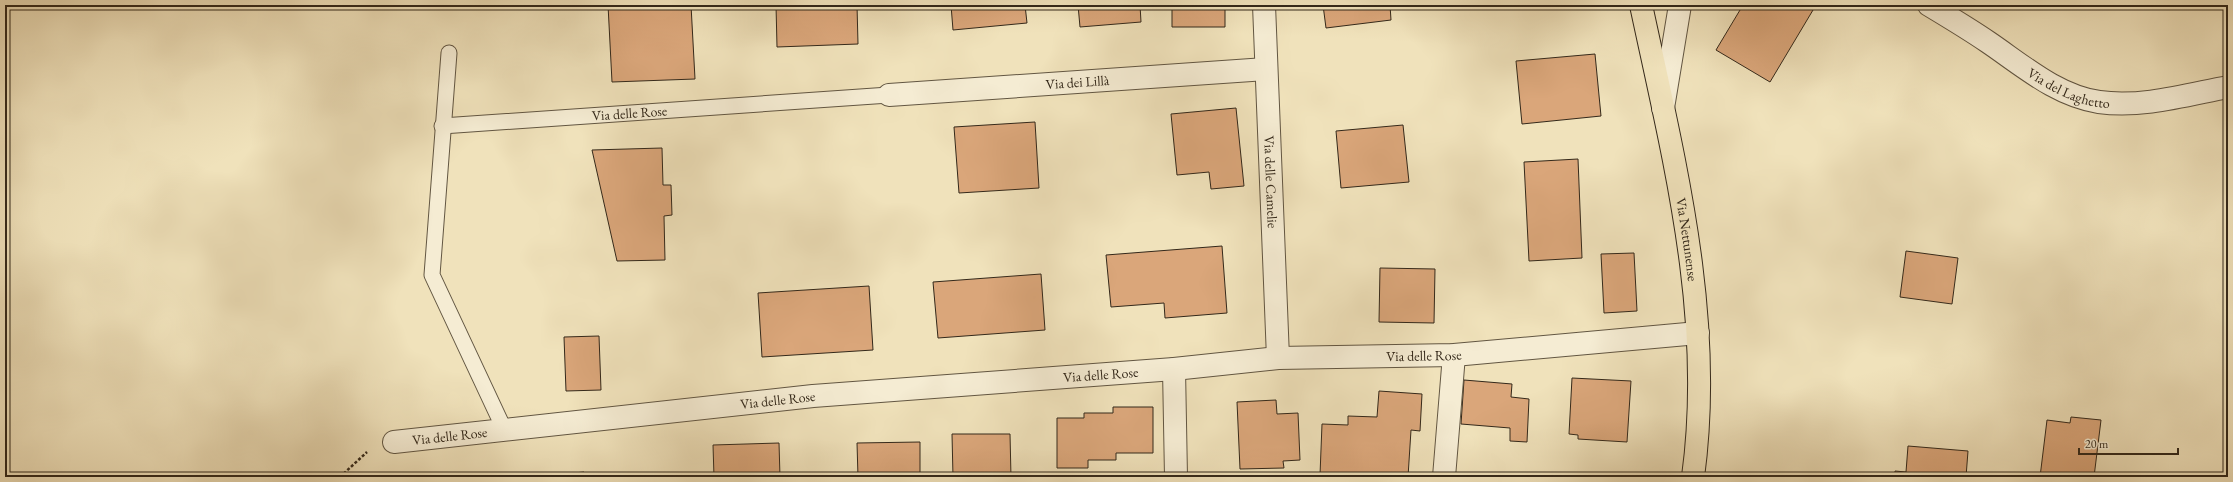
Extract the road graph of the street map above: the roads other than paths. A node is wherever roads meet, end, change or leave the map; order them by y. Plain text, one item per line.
1 (1264, 5) edge
2 (1641, 5) edge
3 (1680, 5) edge
4 (1929, 5) edge
5 (449, 53) dead end
6 (1266, 69) junction
7 (2228, 86) edge
8 (888, 95) joint
9 (1663, 109) junction
10 (442, 126) junction
11 (1698, 333) junction
12 (1454, 355) junction
13 (1278, 358) junction
14 (1174, 369) junction
15 (505, 431) junction
16 (394, 442) road end
17 (1176, 477) edge
18 (1444, 477) edge
19 (1693, 477) edge

1 - 6 street, Via delle Camelie
2 - 9 main road, Via Nettunense
3 - 9 street
4 - 7 street, Via del Laghetto
5 - 10 lane, Via delle Rose
6 - 8 street, Via dei Lillà
6 - 13 street, Via delle Camelie
8 - 10 lane, Via delle Rose
9 - 11 main road, Via Nettunense
10 - 15 lane, Via delle Rose
11 - 12 street, Via delle Rose
11 - 19 main road, Via Nettunense
12 - 13 street, Via delle Rose
12 - 18 street
13 - 14 street, Via delle Rose
14 - 15 street, Via delle Rose
14 - 17 street
15 - 16 street, Via delle Rose

